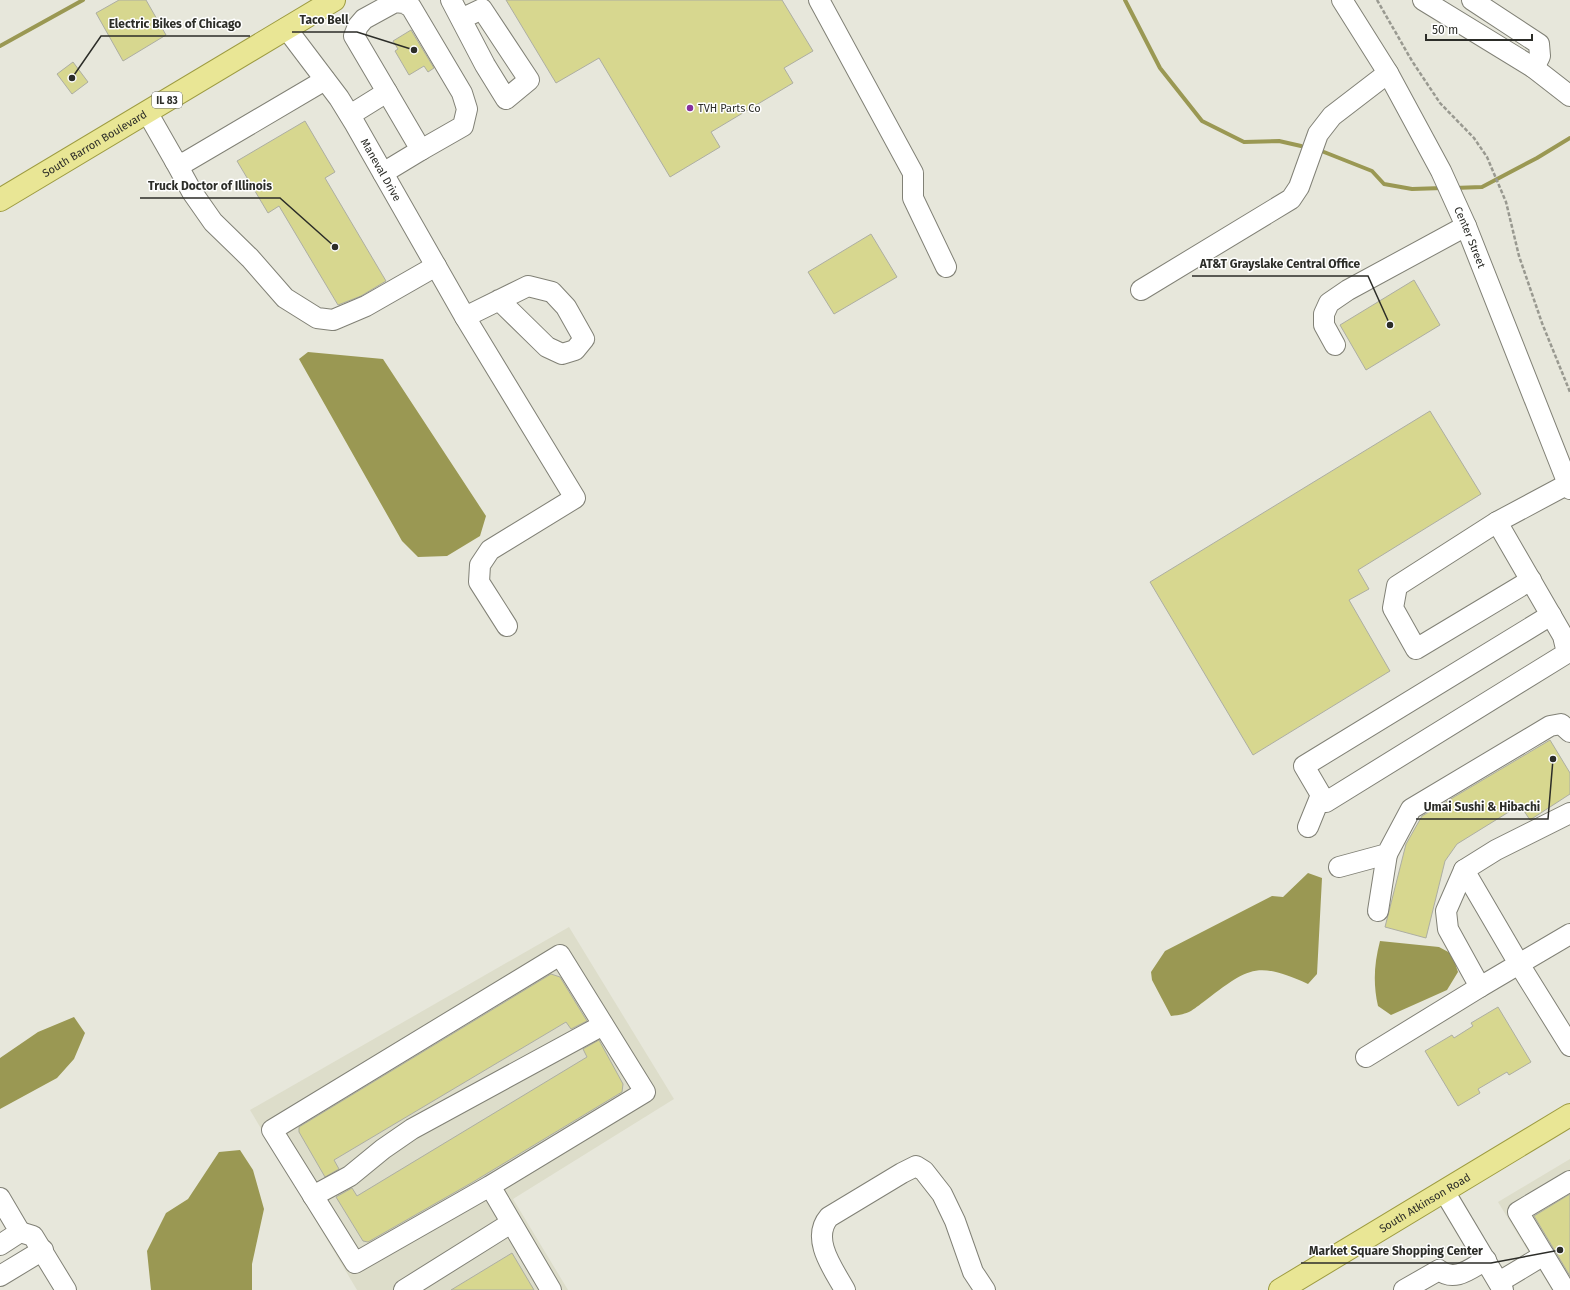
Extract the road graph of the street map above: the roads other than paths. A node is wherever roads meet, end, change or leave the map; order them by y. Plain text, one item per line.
1 (334, 0) edge
2 (451, 0) edge
3 (819, 0) edge
4 (1342, 0) edge
5 (1423, 0) edge
6 (1472, 0) edge
7 (461, 19) dead end
8 (286, 28) junction
9 (1534, 68) junction
10 (1388, 73) junction
11 (325, 80) junction
12 (387, 92) junction
13 (1570, 96) edge
14 (147, 112) junction
15 (350, 115) junction
16 (421, 150) junction
17 (176, 161) junction
18 (383, 173) junction
19 (0, 200) edge
20 (1466, 226) junction
21 (436, 266) junction
22 (946, 267) dead end
23 (1141, 290) dead end
24 (499, 300) dead end
25 (465, 317) junction
26 (1335, 345) dead end
27 (1569, 486) edge
28 (1497, 522) junction
29 (1531, 580) junction
30 (1551, 615) junction
31 (507, 626) dead end
32 (1570, 732) edge
33 (1322, 795) junction
34 (1570, 813) edge
35 (1308, 827) dead end
36 (1387, 854) junction
37 (1339, 866) dead end
38 (1464, 870) junction
39 (1378, 912) dead end
40 (1570, 934) edge
41 (1519, 964) junction
42 (1480, 987) junction
43 (603, 1025) junction
44 (1570, 1046) edge
45 (1366, 1057) dead end
46 (1570, 1115) edge
47 (1570, 1181) edge
48 (490, 1186) junction
49 (1444, 1191) junction
50 (313, 1196) junction
51 (0, 1198) edge
52 (11, 1223) edge
53 (511, 1223) junction
54 (0, 1245) edge
55 (43, 1250) junction
56 (1544, 1255) junction
57 (1486, 1260) junction
58 (0, 1276) edge
59 (1501, 1286) edge
60 (66, 1290) edge
61 (404, 1290) edge
62 (551, 1290) edge
63 (845, 1290) edge
64 (985, 1290) edge
65 (1280, 1290) edge
66 (1404, 1290) edge
67 (1565, 1290) edge

1 - 8 main road, South Barron Boulevard / IL 83
2 - 7 street
3 - 22 street
4 - 10 street, Center Street
5 - 9 street
6 - 9 street
8 - 11 street, Maneval Drive
8 - 14 main road, South Barron Boulevard / IL 83
9 - 13 street
10 - 20 street, Center Street
10 - 23 street
11 - 15 street, Maneval Drive
11 - 17 street
12 - 15 street
12 - 16 street
12 - 16 street
14 - 17 street
14 - 19 main road, South Barron Boulevard / IL 83
15 - 18 street, Maneval Drive
16 - 18 street
17 - 21 street
18 - 21 street, Maneval Drive
20 - 26 street
20 - 27 street, Center Street
21 - 25 street, Maneval Drive
24 - 25 street
25 - 31 street, Maneval Drive
27 - 28 street
28 - 29 street
28 - 29 street
29 - 30 street
30 - 33 street
30 - 33 street
32 - 36 street
33 - 35 street
34 - 38 street
36 - 37 street
36 - 39 street
38 - 41 street
38 - 42 street
40 - 41 street
41 - 42 street
41 - 44 street
42 - 45 street
43 - 48 street
43 - 50 street
43 - 50 street
46 - 49 main road, South Atkinson Road
47 - 56 street
48 - 50 street
48 - 53 street
49 - 57 street
49 - 65 main road, South Atkinson Road
51 - 52 street
52 - 54 street
52 - 55 street
53 - 61 street
53 - 62 street
55 - 58 street
55 - 60 street
56 - 59 street
56 - 67 street
57 - 59 street
57 - 66 street
63 - 64 street

